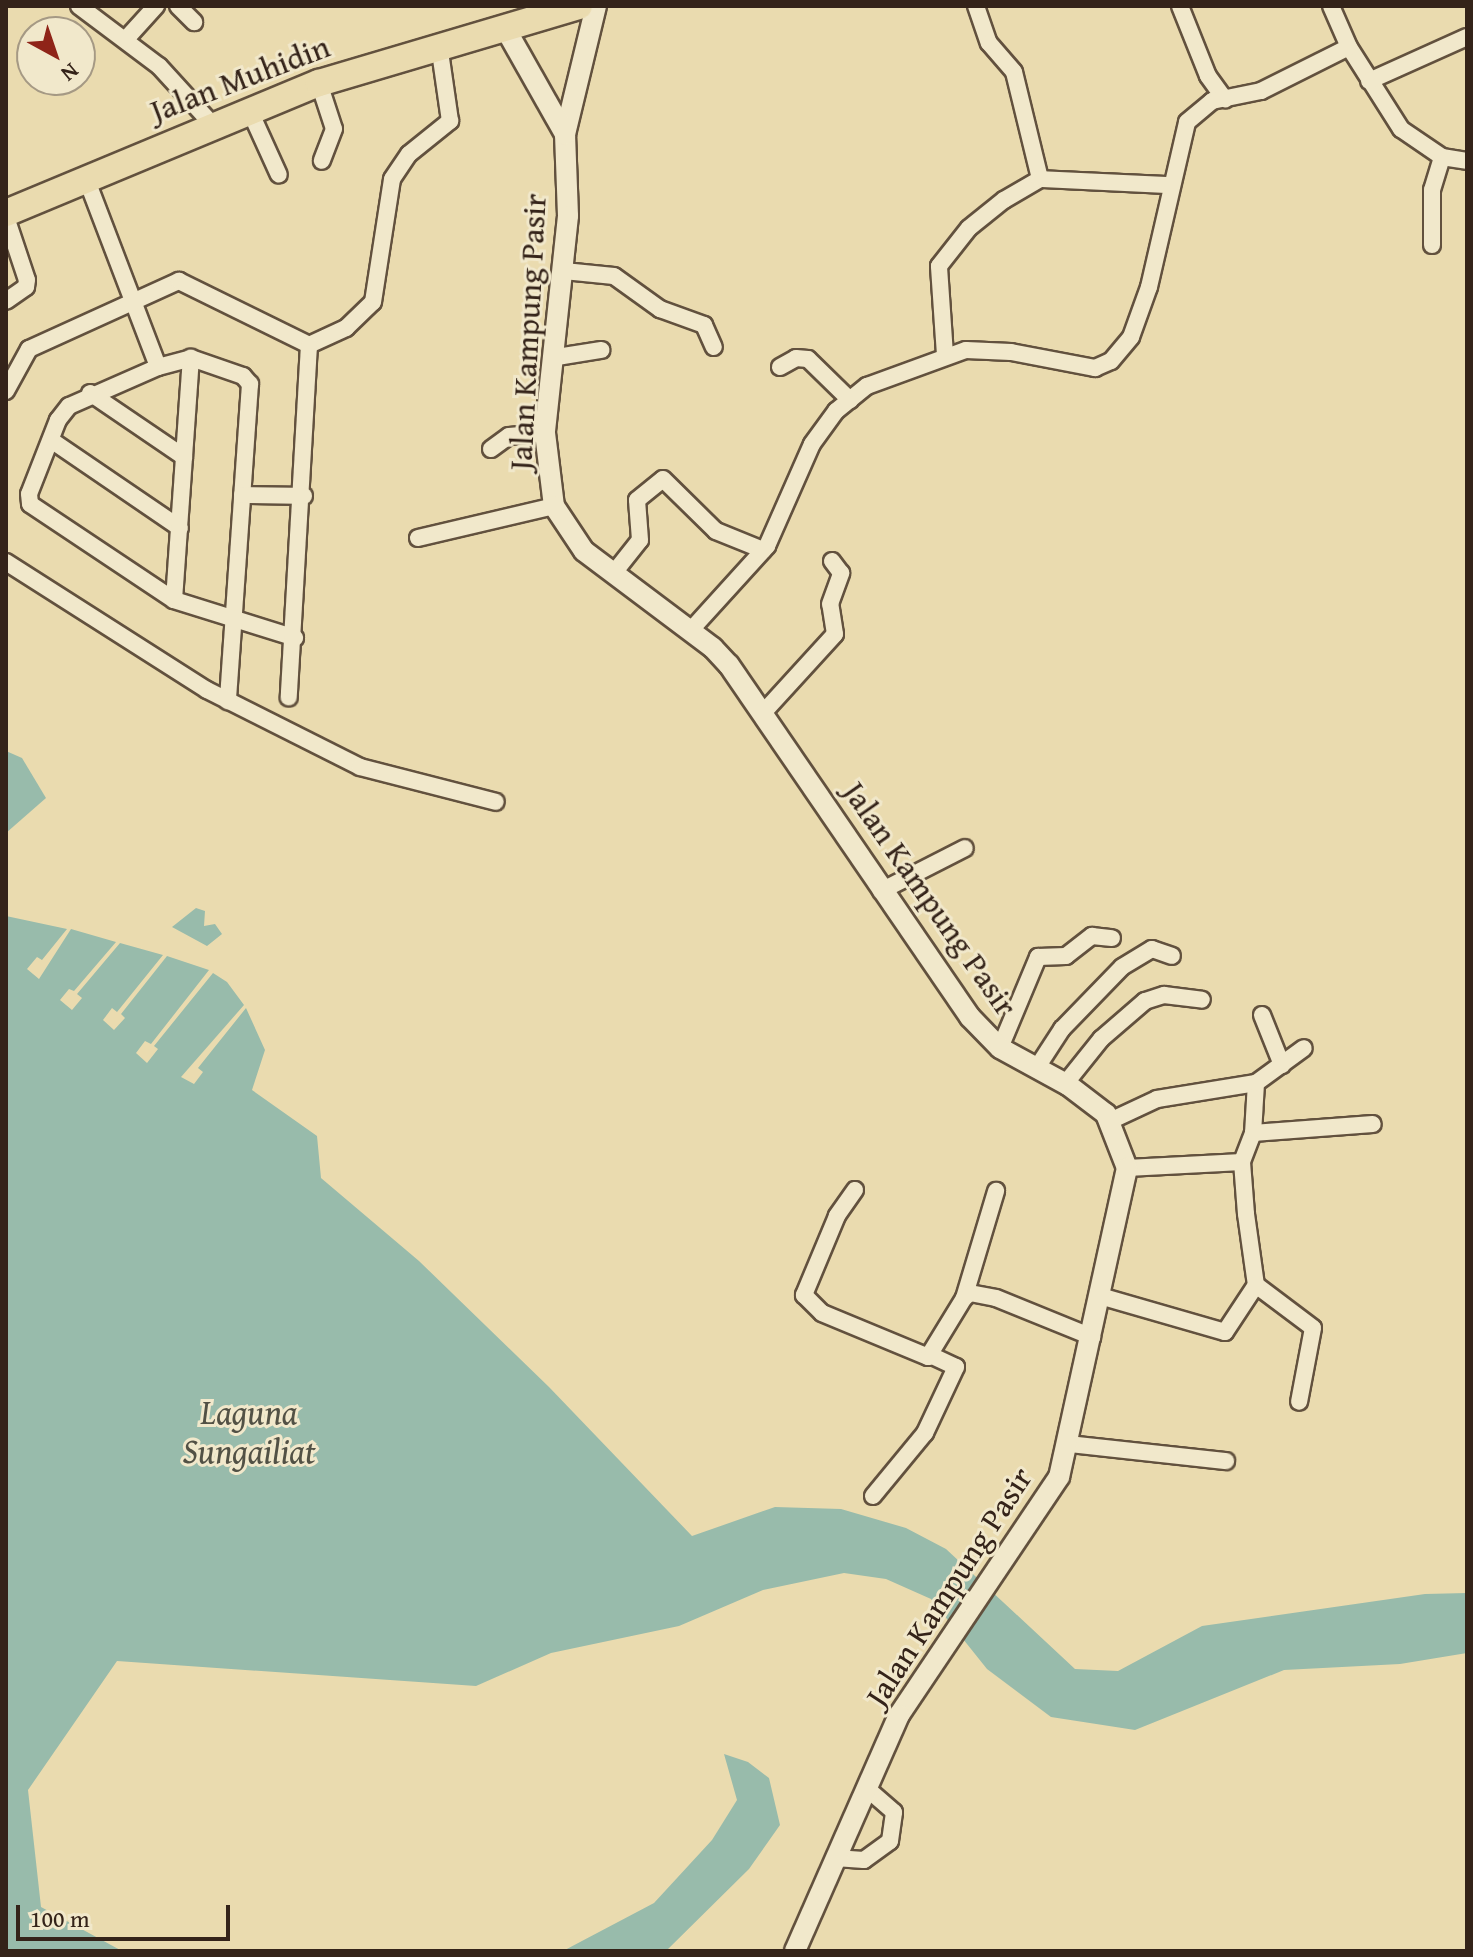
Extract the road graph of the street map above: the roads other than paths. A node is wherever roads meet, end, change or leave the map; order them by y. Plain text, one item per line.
1 (79, 6) edge
2 (156, 6) edge
3 (178, 6) edge
4 (579, 6) edge
5 (596, 6) edge
6 (976, 6) edge
7 (1180, 6) edge
8 (1331, 6) edge
9 (194, 22) dead end
10 (505, 28) junction
11 (1467, 37) edge
12 (126, 39) junction
13 (439, 45) junction
14 (1349, 47) junction
15 (1369, 81) junction
16 (319, 83) junction
17 (1225, 99) junction
18 (249, 109) junction
19 (212, 124) junction
20 (565, 134) junction
21 (1442, 157) junction
22 (322, 161) dead end
23 (1467, 161) edge
24 (279, 175) dead end
25 (86, 178) junction
26 (1040, 179) junction
27 (1169, 185) junction
28 (6, 215) edge
29 (1432, 245) dead end
30 (564, 271) junction
31 (6, 301) edge
32 (132, 302) junction
33 (309, 345) junction
34 (714, 347) dead end
35 (601, 350) dead end
36 (945, 355) junction
37 (557, 357) junction
38 (191, 358) junction
39 (158, 367) junction
40 (780, 367) dead end
41 (6, 391) edge
42 (90, 393) junction
43 (850, 400) junction
44 (545, 433) junction
45 (51, 440) junction
46 (491, 449) dead end
47 (184, 457) junction
48 (242, 495) junction
49 (304, 496) junction
50 (554, 506) junction
51 (180, 528) junction
52 (418, 538) dead end
53 (763, 550) junction
54 (832, 561) dead end
55 (6, 562) edge
56 (613, 574) junction
57 (174, 600) junction
58 (234, 619) junction
59 (690, 631) junction
60 (295, 638) junction
61 (289, 697) dead end
62 (228, 701) junction
63 (762, 714) junction
64 (496, 802) dead end
65 (965, 848) dead end
66 (881, 891) junction
67 (1112, 938) dead end
68 (1172, 956) dead end
69 (1202, 1000) dead end
70 (1262, 1015) dead end
71 (1000, 1048) junction
72 (1304, 1048) dead end
73 (1282, 1065) junction
74 (1036, 1069) junction
75 (1256, 1083) junction
76 (1065, 1084) junction
77 (1110, 1121) junction
78 (1373, 1124) dead end
79 (1253, 1133) junction
80 (1242, 1162) junction
81 (1127, 1168) junction
82 (855, 1190) dead end
83 (996, 1191) dead end
84 (1256, 1285) junction
85 (1100, 1296) junction
86 (964, 1298) junction
87 (1092, 1337) junction
88 (932, 1356) junction
89 (1299, 1402) dead end
90 (1069, 1444) junction
91 (1226, 1461) dead end
92 (873, 1496) dead end
93 (866, 1788) junction
94 (835, 1858) junction
95 (801, 1949) edge

1 - 12 street
2 - 12 street
3 - 9 street
4 - 10 highway, Jalan Muhidin
5 - 20 street, Jalan Kampung Pasir
6 - 26 street
7 - 17 street
8 - 14 street
10 - 13 highway, Jalan Muhidin
10 - 20 street, Jalan Kampung Pasir
11 - 15 street
12 - 19 street
13 - 16 highway, Jalan Muhidin
13 - 33 street
14 - 15 street
14 - 17 street
15 - 21 street
16 - 18 highway, Jalan Muhidin
16 - 22 street
17 - 27 street
18 - 19 highway, Jalan Muhidin
18 - 24 street
19 - 25 highway, Jalan Muhidin
20 - 30 street, Jalan Kampung Pasir
21 - 23 street
21 - 29 street
25 - 28 highway, Jalan Muhidin
25 - 32 street
26 - 27 street
26 - 36 street
27 - 36 street
28 - 31 street
30 - 34 street
30 - 37 street, Jalan Kampung Pasir
32 - 33 street
32 - 39 street
32 - 41 street
33 - 49 street
35 - 37 street
36 - 43 street
37 - 44 street, Jalan Kampung Pasir
38 - 39 street
38 - 47 street
38 - 48 street
39 - 42 street
40 - 43 street
42 - 45 street
42 - 47 street
43 - 53 street
44 - 46 street
44 - 50 street, Jalan Kampung Pasir
45 - 51 street
45 - 57 street
47 - 51 street
48 - 49 street
48 - 58 street
49 - 60 street
50 - 52 street
50 - 56 street, Jalan Kampung Pasir
51 - 57 street
53 - 56 street
53 - 59 street
54 - 63 street
55 - 62 street
56 - 59 street, Jalan Kampung Pasir
57 - 58 street
58 - 60 street
58 - 62 street
59 - 63 street, Jalan Kampung Pasir
60 - 61 street
62 - 64 street
63 - 66 street, Jalan Kampung Pasir
65 - 66 street
66 - 71 street, Jalan Kampung Pasir
67 - 71 street
68 - 74 street
69 - 76 street
70 - 73 street
71 - 74 street, Jalan Kampung Pasir
72 - 73 street
73 - 75 street
74 - 76 street, Jalan Kampung Pasir
75 - 77 street
75 - 79 street
76 - 77 street, Jalan Kampung Pasir
77 - 81 street, Jalan Kampung Pasir
78 - 79 street
79 - 80 street
80 - 81 street
80 - 84 street
81 - 85 street, Jalan Kampung Pasir
82 - 88 street
83 - 86 street
84 - 85 street
84 - 89 street
85 - 87 street, Jalan Kampung Pasir
86 - 87 street
86 - 88 street
87 - 90 street, Jalan Kampung Pasir
88 - 92 street
90 - 91 street
90 - 93 street, Jalan Kampung Pasir
93 - 94 street, Jalan Kampung Pasir
93 - 94 street
94 - 95 street, Jalan Kampung Pasir

